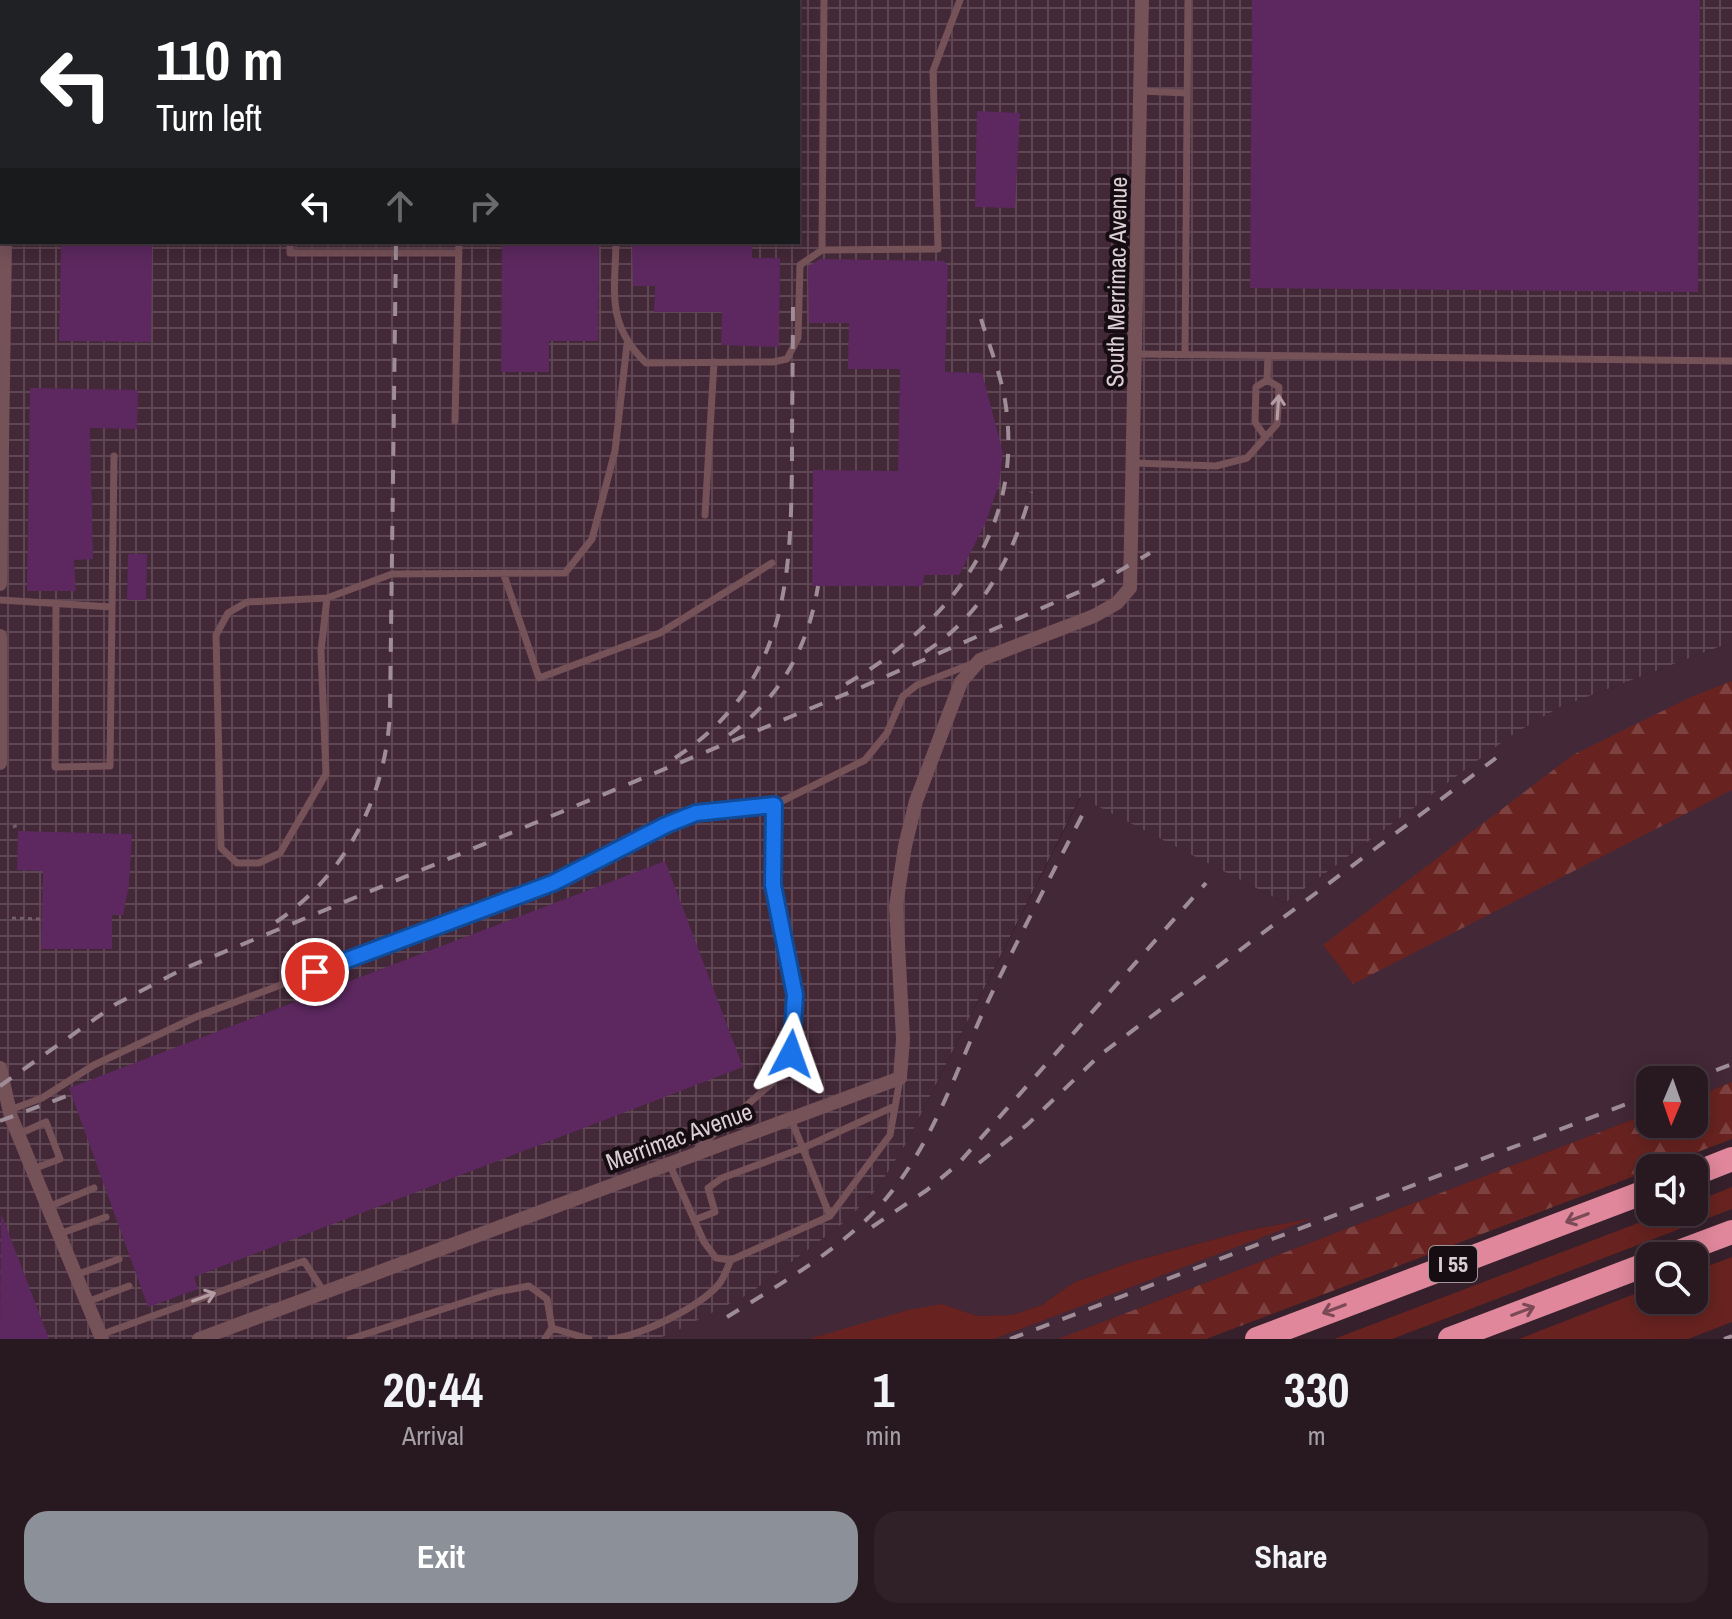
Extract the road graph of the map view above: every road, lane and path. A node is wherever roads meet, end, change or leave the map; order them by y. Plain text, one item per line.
1 (824, 0) edge
2 (960, 0) edge
3 (1142, 0) edge
4 (1188, 0) edge
5 (1141, 91) junction
6 (1187, 93) junction
7 (5, 244) edge
8 (290, 244) edge
9 (459, 244) edge
10 (616, 244) edge
11 (822, 250) junction
12 (459, 253) junction
13 (627, 344) junction
14 (1137, 354) junction
15 (1185, 355) junction
16 (1268, 356) junction
17 (1732, 361) edge
18 (714, 362) junction
19 (1267, 380) junction
20 (1, 408) edge
21 (455, 421) dead end
22 (1264, 435) junction
23 (114, 456) dead end
24 (1135, 463) junction
25 (705, 515) dead end
26 (772, 563) dead end
27 (504, 575) junction
28 (0, 584) edge
29 (327, 598) junction
30 (0, 600) edge
31 (56, 604) junction
32 (112, 607) junction
33 (0, 636) edge
34 (980, 660) junction
35 (0, 763) edge
36 (774, 805) junction
37 (18, 825) dead end
38 (13, 827) dead end
39 (12, 918) dead end
40 (42, 919) dead end
41 (0, 1068) edge
42 (900, 1078) junction
43 (895, 1106) junction
44 (10, 1110) junction
45 (791, 1119) junction
46 (19, 1134) junction
47 (803, 1148) junction
48 (690, 1156) junction
49 (1732, 1159) edge
50 (669, 1163) junction
51 (1708, 1168) edge
52 (33, 1169) junction
53 (94, 1188) dead end
54 (1636, 1195) edge
55 (48, 1207) junction
56 (830, 1216) junction
57 (106, 1217) dead end
58 (694, 1220) junction
59 (1732, 1232) edge
60 (59, 1234) junction
61 (1705, 1242) edge
62 (119, 1259) dead end
63 (731, 1260) junction
64 (1636, 1268) edge
65 (76, 1275) junction
66 (129, 1286) dead end
67 (326, 1294) junction
68 (87, 1302) junction
69 (552, 1328) junction
70 (101, 1337) edge
71 (199, 1339) edge
72 (350, 1339) edge
73 (545, 1339) edge
74 (589, 1339) edge
75 (611, 1339) edge
76 (1257, 1339) edge
77 (1450, 1339) edge

1 - 11 lane
2 - 11 lane
3 - 5 street, South Merrimac Avenue
4 - 6 lane
5 - 6 lane
5 - 14 street, South Merrimac Avenue
6 - 15 lane
7 - 20 street
8 - 12 lane
9 - 12 lane
10 - 13 lane
11 - 18 lane
12 - 21 lane
13 - 18 lane
13 - 27 lane
14 - 15 lane
14 - 24 street, South Merrimac Avenue
15 - 16 lane
16 - 17 lane
16 - 19 lane
18 - 25 lane
19 - 22 lane
22 -> 19 lane
20 - 28 street
22 - 24 lane
23 - 32 lane
24 - 34 street, South Merrimac Avenue
26 - 27 lane
27 - 29 lane
29 - 29 lane
30 - 31 lane
31 - 32 lane
31 - 32 lane
33 - 35 street
34 - 36 lane
34 - 42 street
36 - 44 lane
36 - 48 lane
37 - 38 path
39 - 40 path
41 - 44 street
42 - 43 lane
42 - 45 street, Merrimac Avenue
43 - 47 lane
43 - 56 lane
44 - 46 street
45 - 47 lane
45 - 48 street, Merrimac Avenue
46 - 52 street
46 - 52 lane
47 - 56 lane
47 - 58 lane
48 - 50 street, Merrimac Avenue
49 - 51 highway
50 - 58 lane
50 - 67 street, Merrimac Avenue
52 - 55 street
53 - 55 lane
54 -> 76 highway, I 55
55 - 60 street
56 - 63 lane
57 - 60 lane
58 - 63 lane
59 - 61 highway
60 - 65 street
62 - 65 lane
63 - 75 lane
77 -> 64 highway
65 - 68 street
66 - 68 lane
70 -> 67 lane
67 - 71 street, Merrimac Avenue
68 - 70 street
69 - 72 lane
69 - 73 lane
69 - 74 lane

